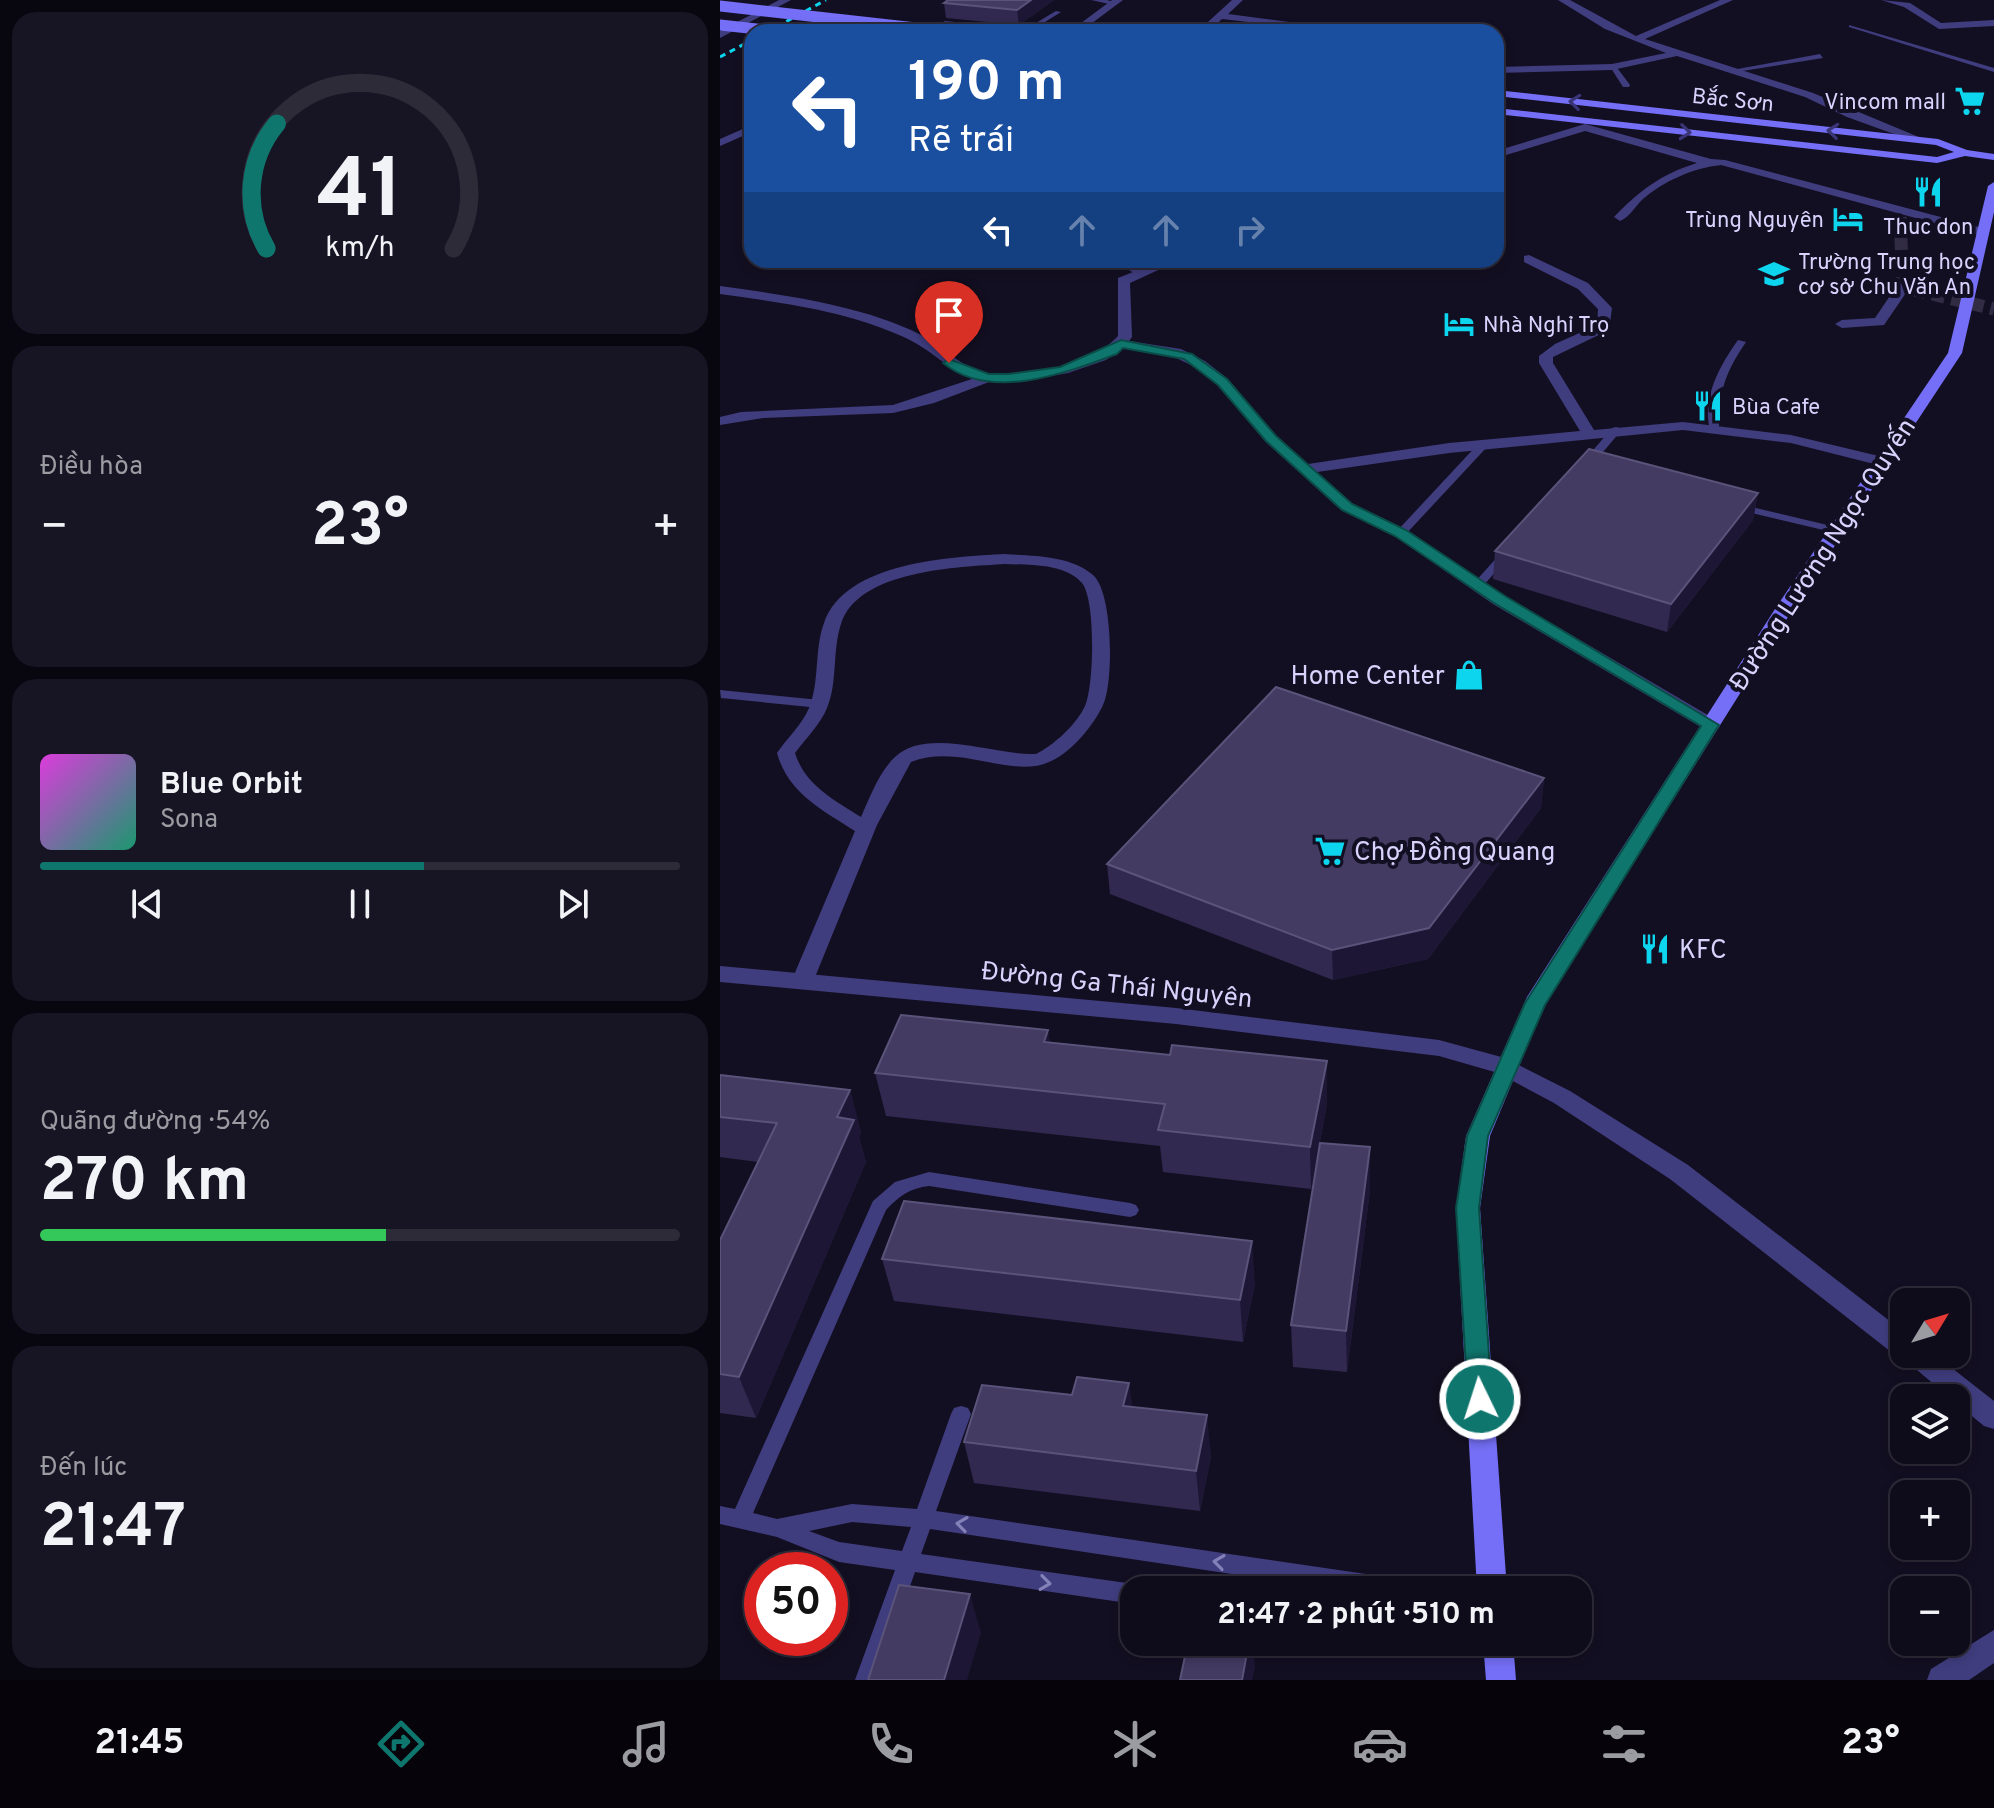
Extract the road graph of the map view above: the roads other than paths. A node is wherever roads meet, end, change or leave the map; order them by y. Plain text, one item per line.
1 (786, 0) edge
2 (1094, 0) edge
3 (1238, 0) edge
4 (1728, 0) edge
5 (1886, 0) edge
6 (1116, 1) edge
7 (1571, 2) edge
8 (720, 6) edge
9 (1058, 12) dead end
10 (1217, 16) junction
11 (1994, 23) edge
12 (881, 24) edge
13 (1039, 24) edge
14 (1085, 24) edge
15 (1210, 24) edge
16 (1290, 24) edge
17 (720, 25) edge
18 (1851, 26) dead end
19 (744, 28) edge
20 (720, 35) edge
21 (1637, 39) junction
22 (1678, 53) junction
23 (1820, 56) dead end
24 (1612, 67) junction
25 (1504, 70) edge
26 (1736, 70) junction
27 (1994, 70) edge
28 (1626, 85) dead end
29 (1504, 94) edge
30 (1504, 112) edge
31 (744, 132) edge
32 (1920, 140) junction
33 (720, 143) edge
34 (1504, 152) edge
35 (1965, 153) junction
36 (1994, 157) edge
37 (1707, 162) junction
38 (1994, 186) edge
39 (1620, 217) dead end
40 (1982, 232) junction
41 (1529, 259) dead end
42 (1131, 268) edge
43 (1153, 268) edge
44 (1140, 273) junction
45 (1903, 287) dead end
46 (720, 290) edge
47 (1842, 324) dead end
48 (1741, 342) dead end
49 (1121, 344) junction
50 (987, 378) junction
51 (720, 421) edge
52 (1714, 428) junction
53 (1616, 430) junction
54 (1589, 434) junction
55 (1483, 445) junction
56 (1882, 461) junction
57 (1303, 469) junction
58 (1597, 473) edge
59 (1722, 503) edge
60 (1836, 530) junction
61 (1401, 533) junction
62 (1515, 544) edge
63 (1478, 585) junction
64 (721, 694) edge
65 (820, 704) junction
66 (1711, 725) junction
67 (866, 829) junction
68 (720, 974) edge
69 (802, 982) junction
70 (1505, 1067) junction
71 (1130, 1210) dead end
72 (1890, 1336) edge
73 (1932, 1368) edge
74 (961, 1414) dead end
75 (1994, 1417) edge
76 (720, 1515) edge
77 (926, 1519) junction
78 (740, 1521) junction
79 (777, 1528) junction
80 (908, 1559) junction
81 (1312, 1576) edge
82 (1491, 1576) edge
83 (1120, 1592) edge
84 (1994, 1645) edge
85 (1499, 1656) edge
86 (866, 1680) edge
87 (1501, 1680) edge
88 (1942, 1680) edge

1 - 20 street
2 - 6 lane
3 - 10 street
4 - 21 street
5 - 11 street
6 - 14 street
7 - 21 street
8 - 12 main road, bridge
9 - 13 lane
10 - 15 street
10 - 16 street
17 - 19 main road, bridge
18 - 27 lane
21 - 22 street
22 - 24 street
22 - 26 street
23 - 26 lane
24 - 25 street
24 - 28 lane
26 - 32 street
32 -> 29 main road, Bắc Sơn
30 -> 35 main road, Bắc Sơn
31 - 33 street
32 - 35 main road, Bắc Sơn
34 - 37 street
35 - 36 main road, Bắc Sơn
37 - 39 street
37 - 40 street
38 - 40 main road, Đường Lương Ngọc Quyến
40 - 56 main road, Đường Lương Ngọc Quyến
41 - 54 street
42 - 44 lane
43 - 44 street
44 - 49 street
45 - 47 street
46 - 50 street
48 - 52 lane
49 - 50 street
49 - 57 street
50 - 51 street
52 - 53 street
52 - 56 street
53 - 54 street
53 - 58 lane
54 - 55 street
55 - 57 street
55 - 61 lane
56 - 60 main road, Đường Lương Ngọc Quyến
57 - 61 street
59 - 60 lane
60 - 66 main road, Đường Lương Ngọc Quyến
61 - 63 street
62 - 63 lane
63 - 66 street
64 - 65 lane
65 - 67 street
65 - 67 street
66 - 70 main road, Đường Lương Ngọc Quyến
67 - 69 street
68 - 69 street, Đường Ga Thái Nguyên
69 - 70 street, Đường Ga Thái Nguyên
70 - 72 street, Đường Ga Thái Nguyên
70 - 82 main road, Đường Lương Ngọc Quyến
71 - 78 lane
73 - 75 street
74 - 77 lane
76 - 78 lane
77 - 79 lane
77 - 80 lane
81 -> 77 lane
78 - 79 lane
79 - 80 lane
80 -> 83 lane
80 - 86 lane
84 - 88 street
85 - 87 main road

